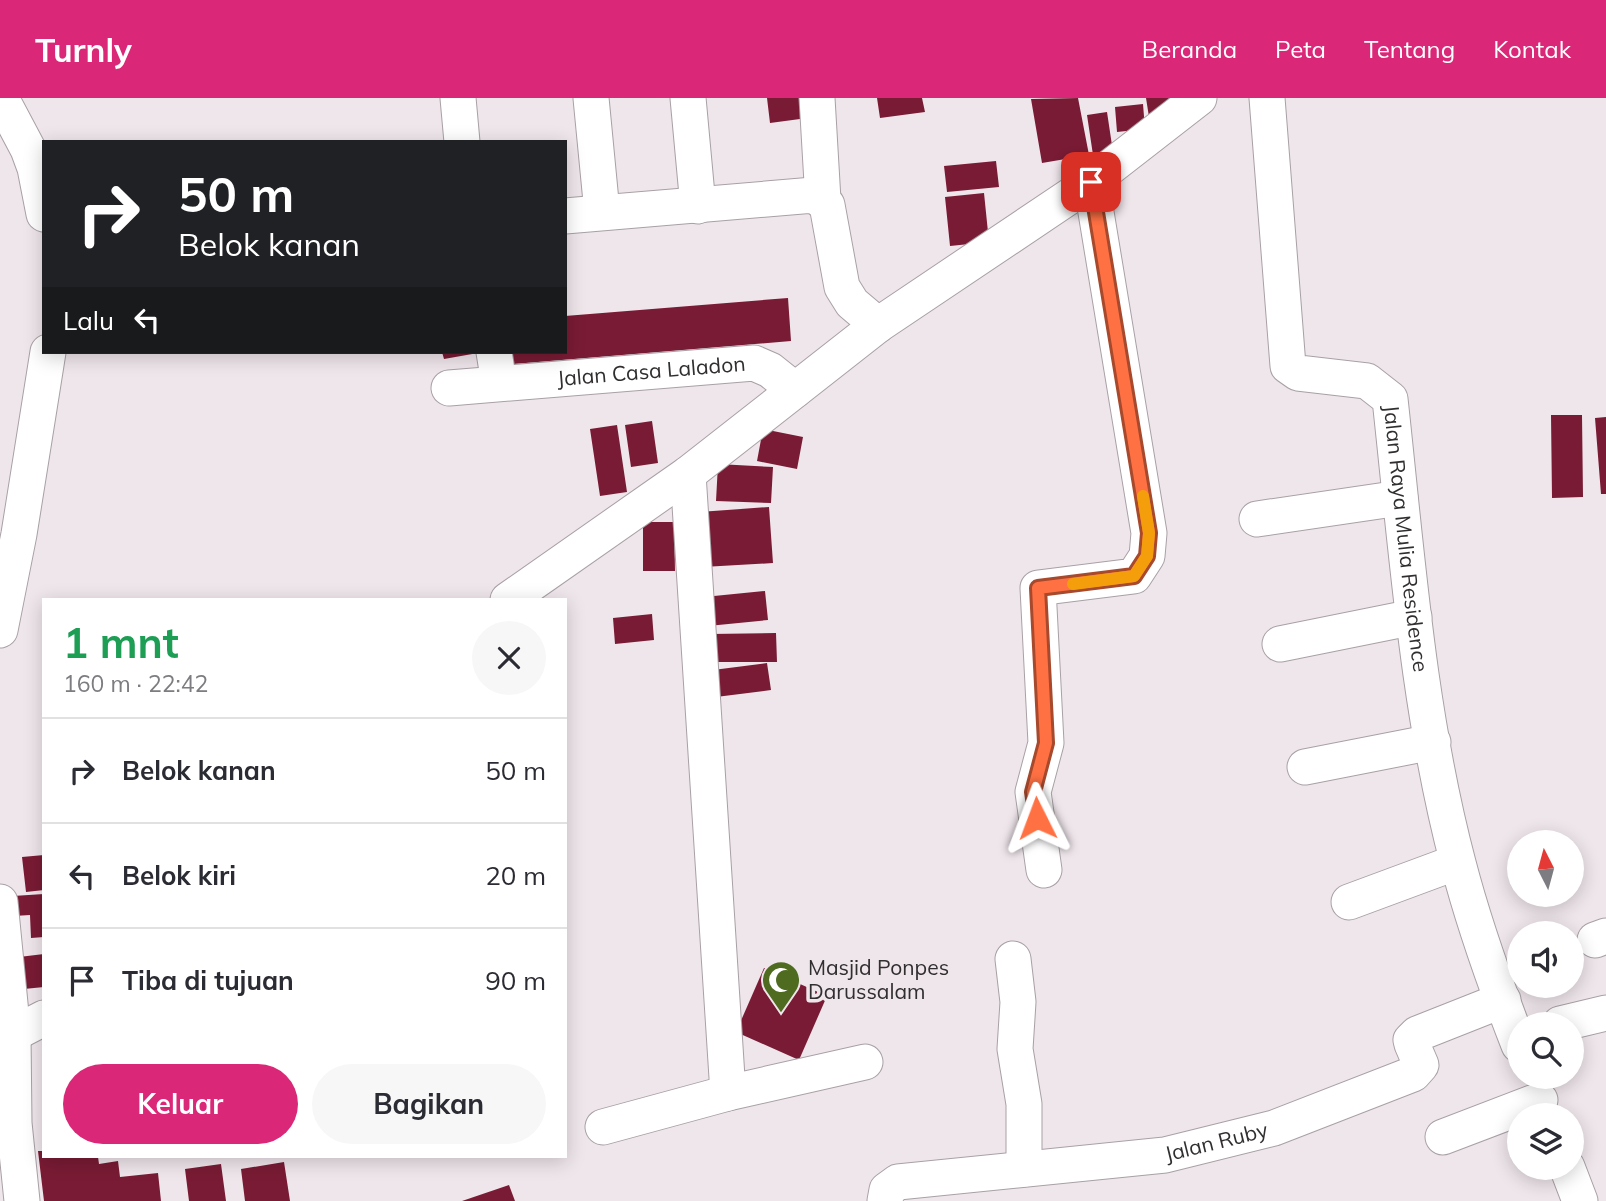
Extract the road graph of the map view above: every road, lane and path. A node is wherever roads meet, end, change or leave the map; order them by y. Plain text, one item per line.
1 (1, 98) edge
2 (458, 98) edge
3 (591, 98) edge
4 (688, 98) edge
5 (817, 98) edge
6 (1267, 98) edge
7 (1195, 99) edge
8 (462, 140) edge
9 (1091, 182) junction
10 (823, 200) junction
11 (42, 204) edge
12 (698, 205) junction
13 (602, 212) junction
14 (567, 216) edge
15 (878, 325) junction
16 (48, 354) edge
17 (497, 368) edge
18 (449, 388) dead end
19 (795, 390) junction
20 (688, 474) junction
21 (1400, 498) junction
22 (1257, 519) dead end
23 (511, 598) edge
24 (1414, 617) junction
25 (0, 630) edge
26 (1280, 644) dead end
27 (1433, 742) junction
28 (1305, 767) dead end
29 (1457, 862) junction
30 (1044, 870) dead end
31 (0, 902) edge
32 (1349, 902) dead end
33 (1013, 959) dead end
34 (1503, 1000) junction
35 (1508, 1012) edge
36 (1606, 1013) edge
37 (1584, 1018) edge
38 (42, 1019) edge
39 (13, 1034) junction
40 (865, 1062) dead end
41 (728, 1093) junction
42 (1539, 1097) edge
43 (29, 1122) edge
44 (603, 1127) dead end
45 (1443, 1137) dead end
46 (1024, 1169) junction
47 (1572, 1180) edge
48 (22, 1201) edge
49 (886, 1201) edge
50 (1580, 1201) edge

1 - 11 street
2 - 8 street
3 - 13 street
4 - 12 street
5 - 10 street
6 - 21 street, Jalan Raya Mulia Residence
7 - 9 street
9 - 15 street
9 - 30 street
10 - 12 street
10 - 15 street
12 - 13 street
13 - 14 street
15 - 19 street
16 - 25 street
17 - 18 street, Jalan Casa Laladon
17 - 19 street, Jalan Casa Laladon
19 - 20 street
20 - 23 street
20 - 41 street
21 - 22 street
21 - 24 street, Jalan Raya Mulia Residence
24 - 26 street
24 - 27 street, Jalan Raya Mulia Residence
27 - 28 street
27 - 29 street, Jalan Raya Mulia Residence
29 - 32 street
29 - 34 street, Jalan Raya Mulia Residence
31 - 39 street
33 - 46 street
34 - 35 street, Jalan Raya Mulia Residence
34 - 46 street, Jalan Ruby
36 - 37 street
38 - 39 street
39 - 43 street
40 - 41 street
41 - 44 street
42 - 45 street
43 - 48 street
46 - 49 street, Jalan Ruby
47 - 50 street

